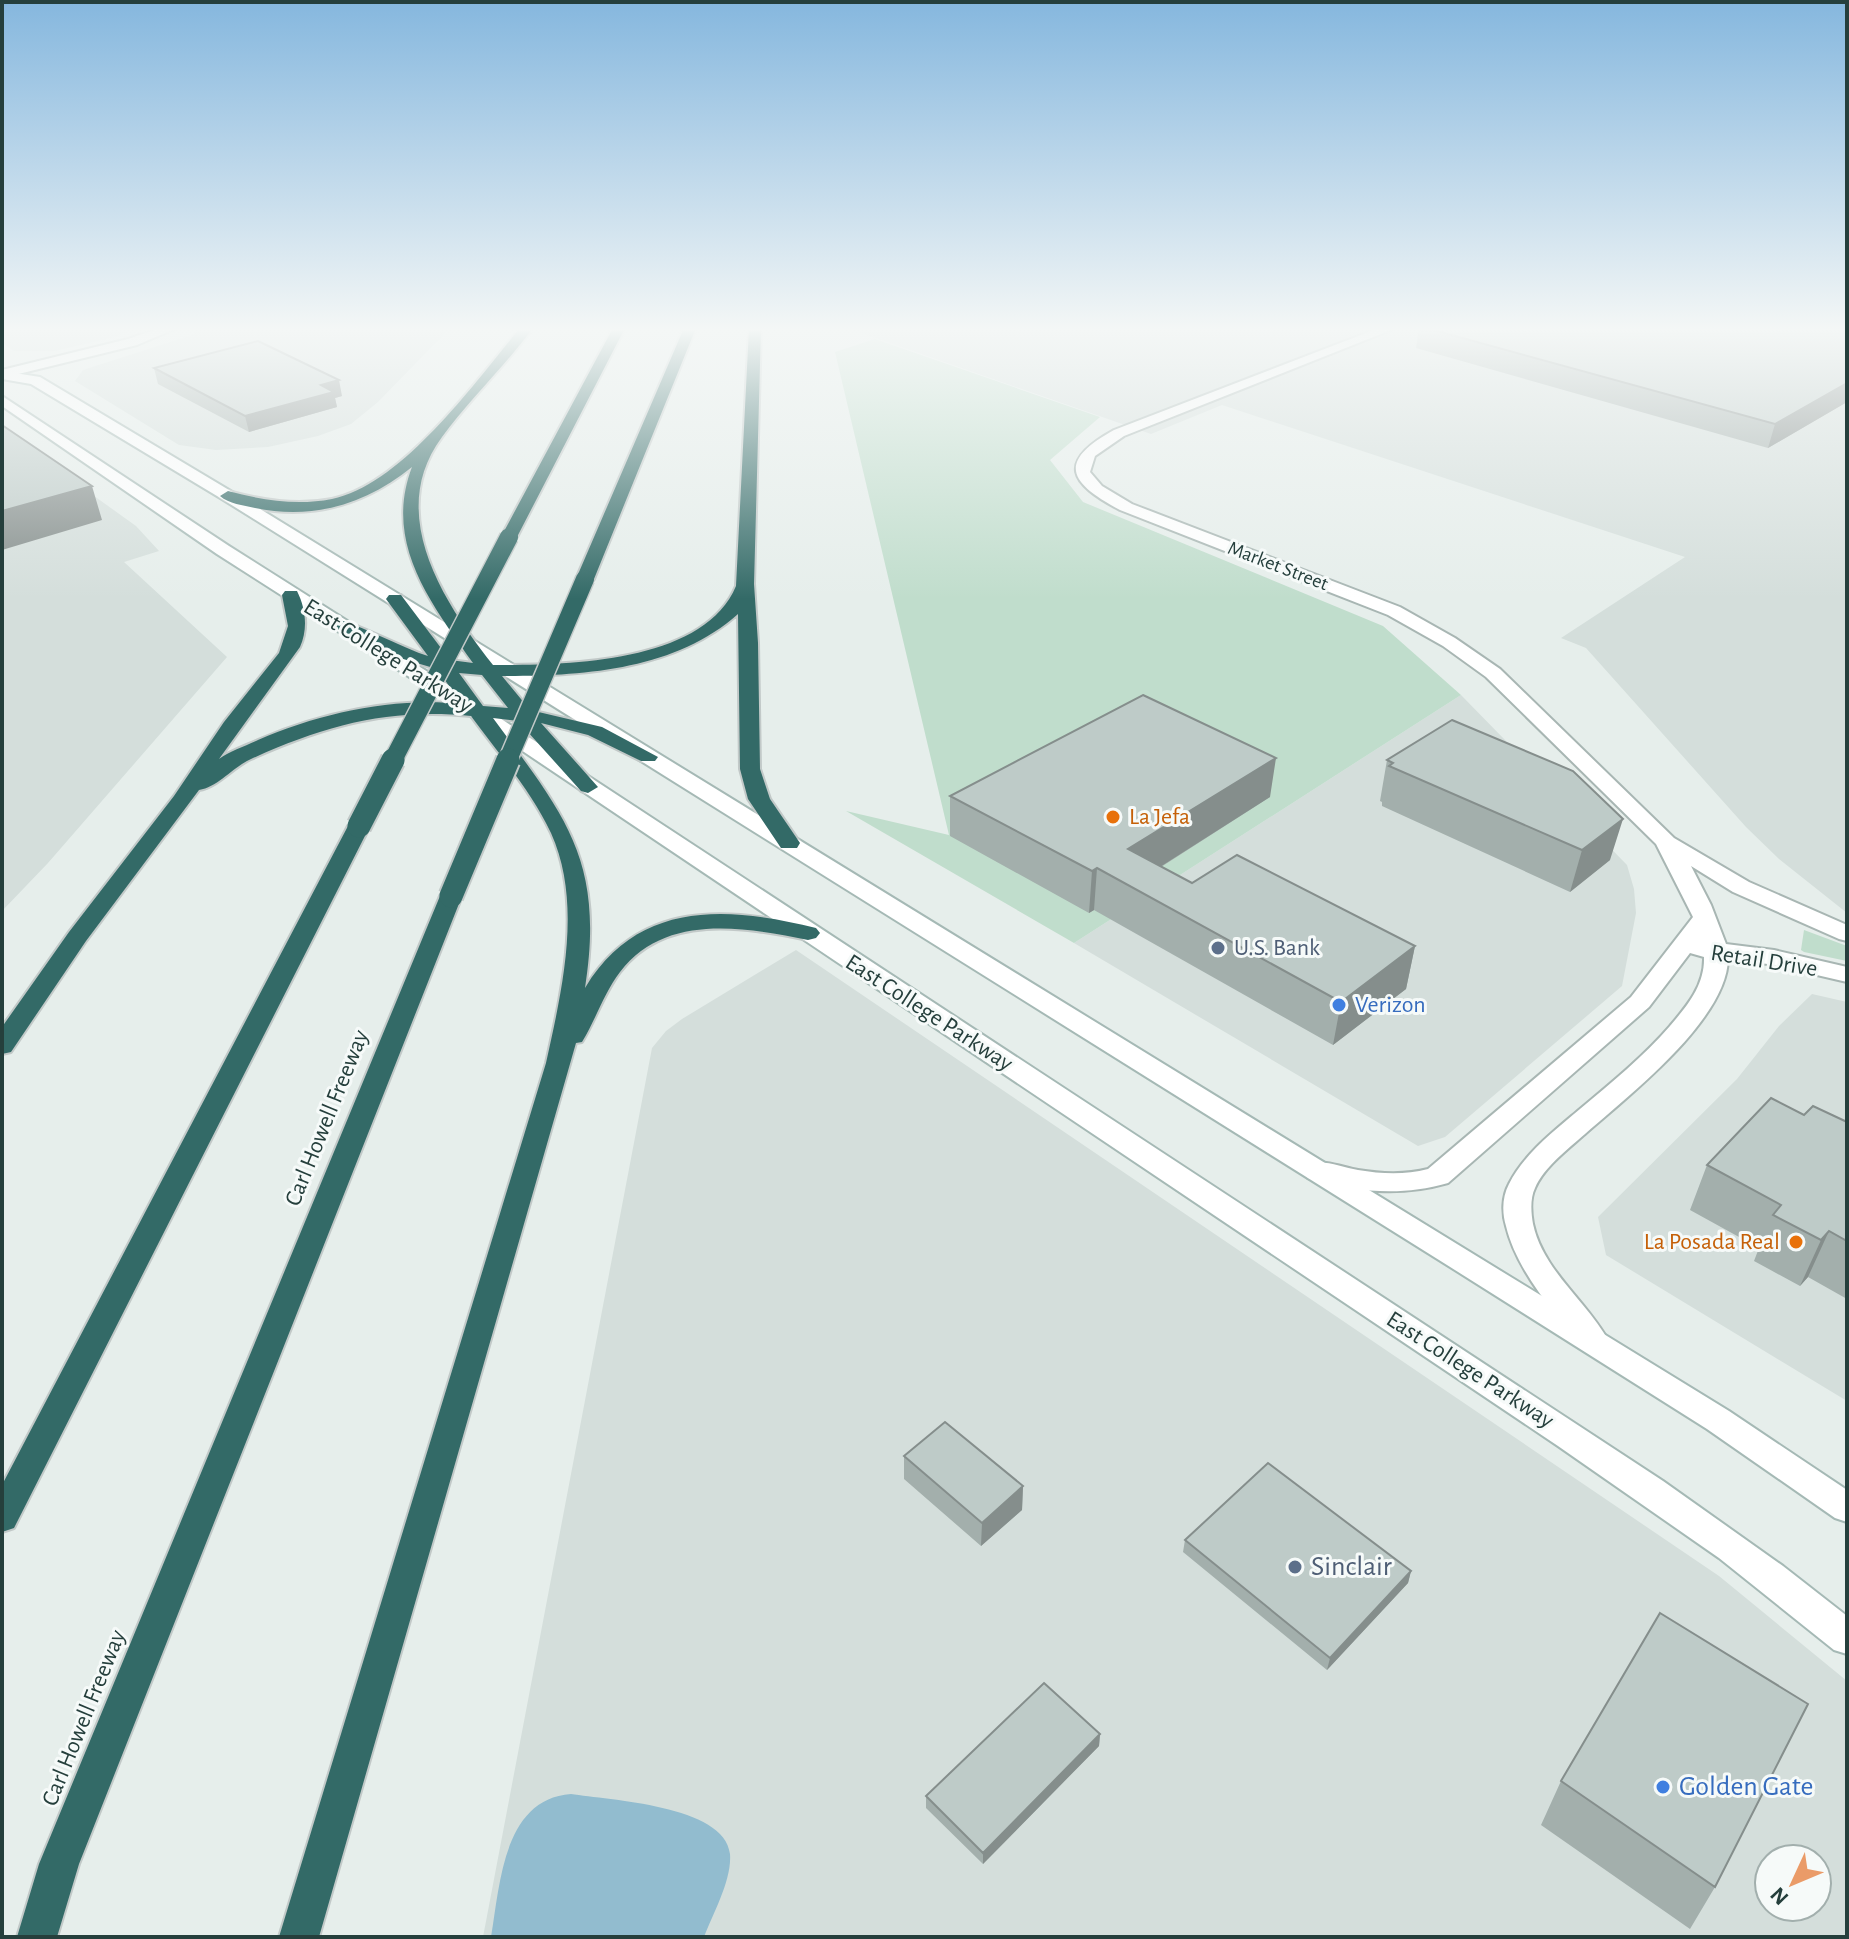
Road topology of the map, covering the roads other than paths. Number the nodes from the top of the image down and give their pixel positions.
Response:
1 (29, 418) edge
2 (99, 418) edge
3 (449, 418) edge
4 (571, 418) edge
5 (652, 418) edge
6 (751, 418) edge
7 (1156, 418) edge
8 (437, 433) junction
9 (228, 496) junction
10 (745, 584) junction
11 (291, 595) junction
12 (395, 599) junction
13 (333, 622) junction
14 (474, 650) junction
15 (445, 665) junction
16 (497, 669) junction
17 (476, 711) junction
18 (525, 715) junction
19 (648, 757) junction
20 (588, 787) junction
21 (182, 800) junction
22 (1664, 840) junction
23 (789, 843) junction
24 (1703, 920) junction
25 (808, 933) junction
26 (1847, 934) edge
27 (1717, 950) junction
28 (1681, 951) junction
29 (1847, 975) edge
30 (2, 1046) edge
31 (559, 1063) junction
32 (1318, 1171) junction
33 (1595, 1343) junction
34 (1847, 1508) edge
35 (2, 1518) edge
36 (1847, 1638) edge
37 (37, 1937) edge
38 (299, 1937) edge

1 - 11 main road, East College Parkway
2 - 9 main road
3 - 8 highway
4 - 35 highway, bridge
5 - 37 highway, Carl Howell Freeway, bridge
6 - 10 highway
7 - 22 main road, Market Street
8 - 9 highway
8 - 14 highway
9 - 12 main road
10 - 16 highway
10 - 23 highway
11 - 13 main road, East College Parkway
11 - 21 highway
12 - 14 main road
12 - 15 highway
13 - 15 highway
13 - 17 main road, East College Parkway
14 - 16 main road
15 - 16 highway
15 - 17 highway
16 - 18 highway
16 - 19 main road
17 - 18 highway
17 - 20 main road, East College Parkway
17 - 21 highway
17 - 31 highway
18 - 19 highway
18 - 20 highway
19 - 23 main road
20 - 25 main road, East College Parkway
21 - 30 highway
22 - 24 main road, Market Street
22 - 26 main road
23 - 32 main road
24 - 27 main road, Market Street
24 - 28 main road
25 - 31 highway
25 - 36 main road, East College Parkway
27 - 28 main road, Retail Drive
27 - 29 main road, Retail Drive
27 - 33 main road
28 - 32 main road
31 - 38 highway
32 - 33 main road
33 - 34 main road

